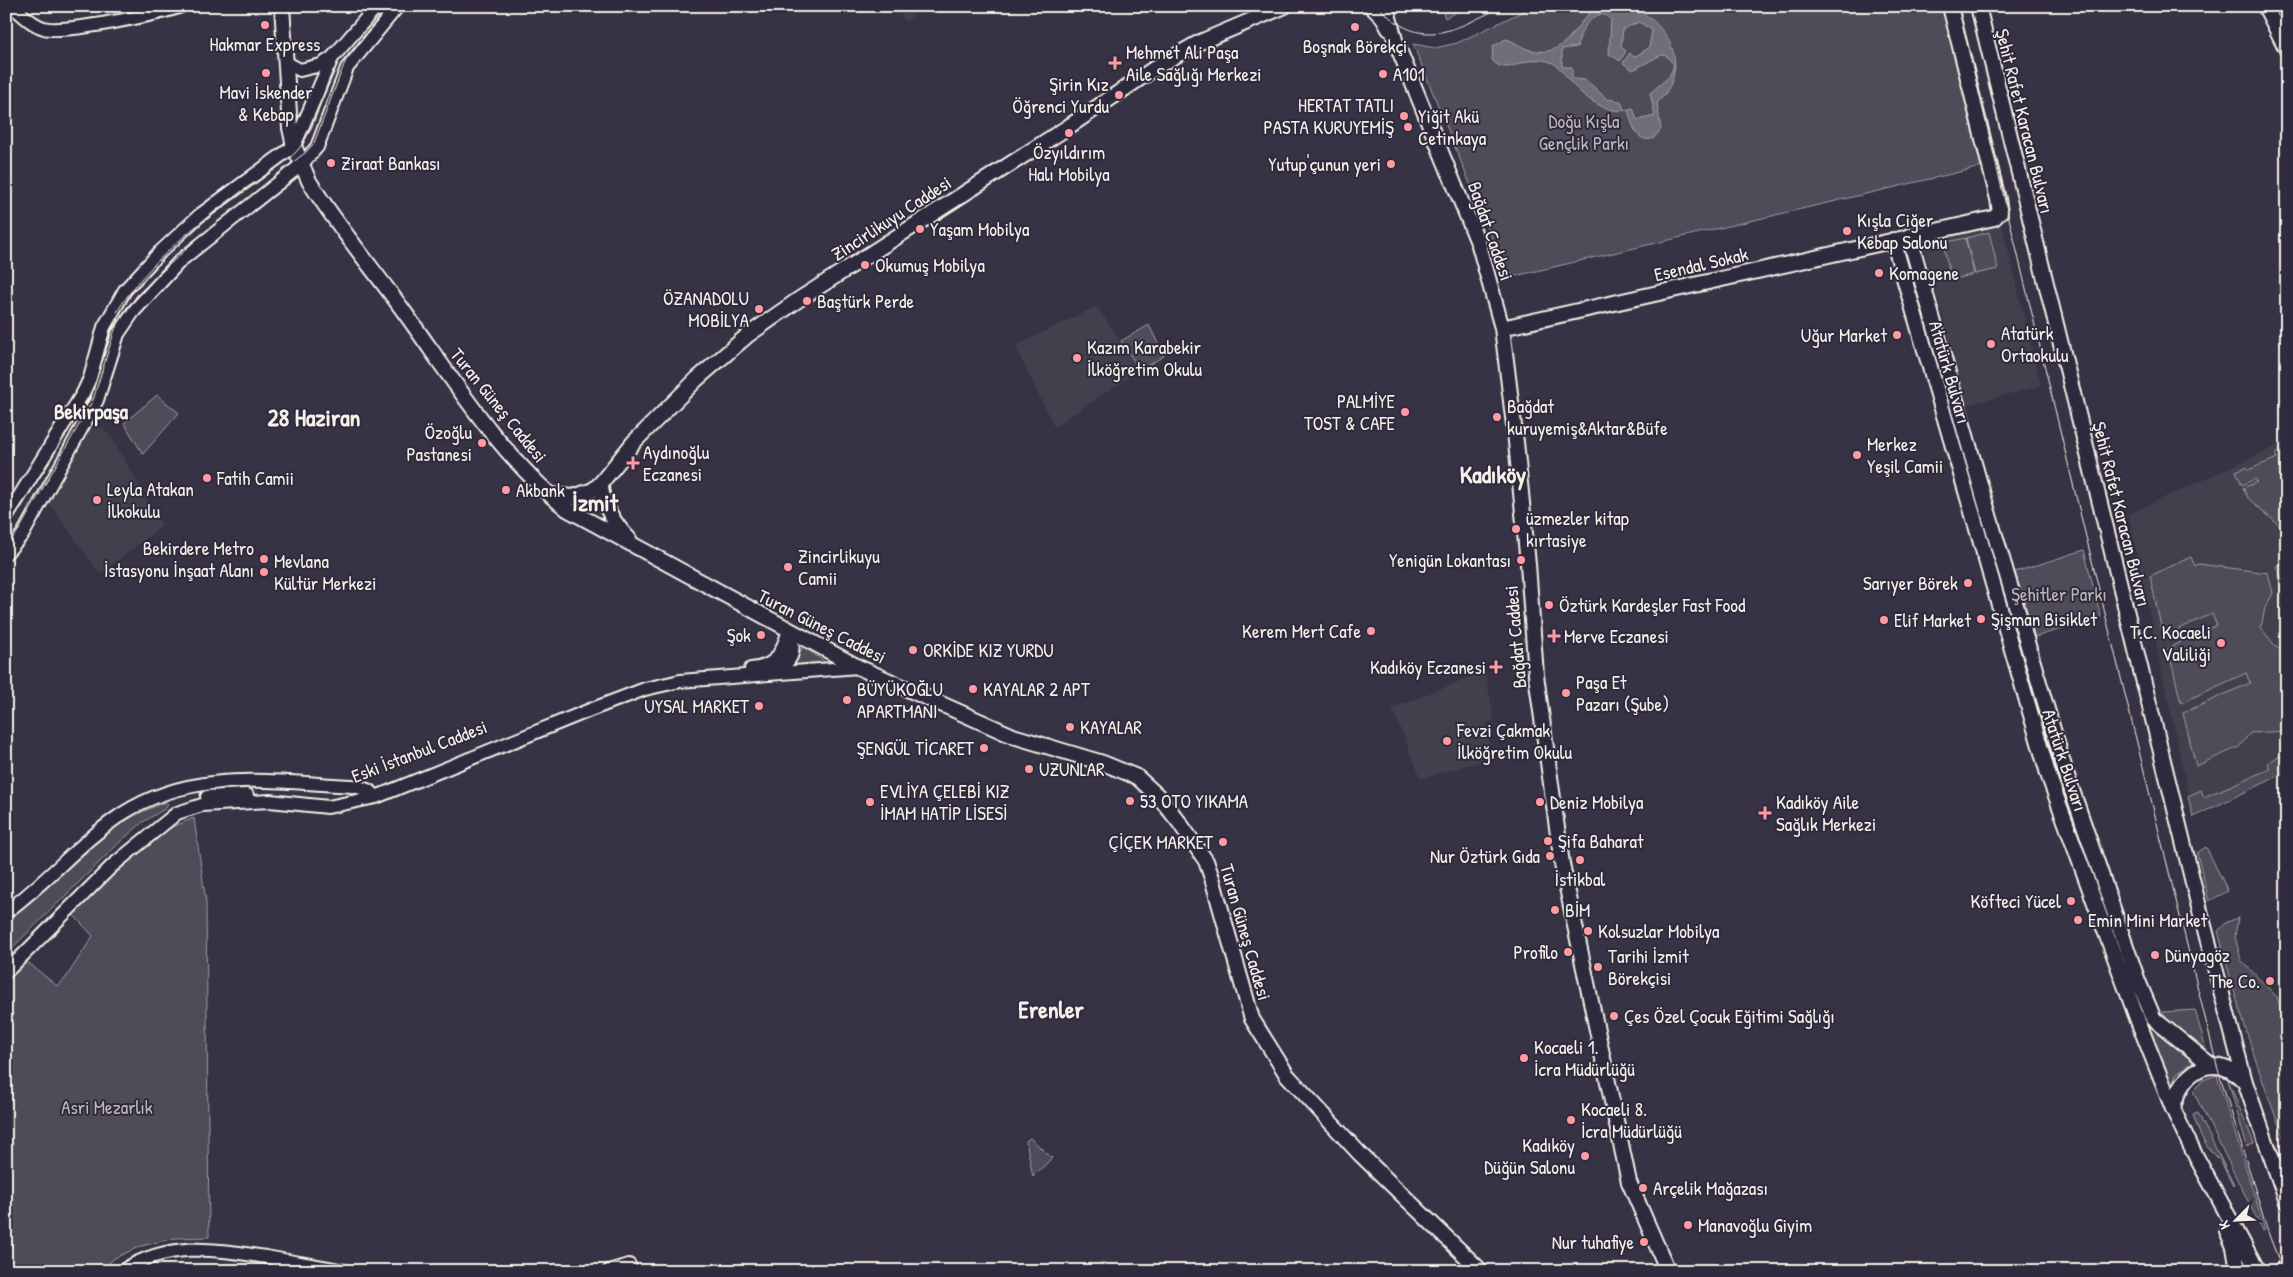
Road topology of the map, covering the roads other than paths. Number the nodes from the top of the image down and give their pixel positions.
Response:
1 (12, 6) edge
2 (181, 6) edge
3 (282, 6) edge
4 (377, 6) edge
5 (398, 6) edge
6 (1285, 6) edge
7 (1371, 6) edge
8 (1386, 6) edge
9 (1950, 6) edge
10 (1978, 6) edge
11 (2265, 6) edge
12 (1395, 40) junction
13 (2287, 50) edge
14 (332, 58) junction
15 (285, 62) junction
16 (347, 68) junction
17 (294, 146) junction
18 (301, 165) junction
19 (1909, 236) junction
20 (1893, 240) junction
21 (1502, 328) junction
22 (601, 483) junction
23 (551, 495) junction
24 (6, 518) edge
25 (632, 543) junction
26 (6, 553) edge
27 (789, 631) junction
28 (858, 667) junction
29 (768, 675) junction
30 (374, 795) junction
31 (6, 912) edge
32 (6, 965) edge
33 (6, 972) edge
34 (2212, 1066) junction
35 (2245, 1082) junction
36 (2173, 1109) junction
37 (2207, 1176) junction
38 (2286, 1198) edge
39 (2287, 1265) edge
40 (122, 1271) edge
41 (345, 1271) edge
42 (609, 1271) edge
43 (631, 1271) edge
44 (1481, 1271) edge
45 (1668, 1271) edge
46 (2238, 1271) edge
47 (2258, 1271) edge
48 (2269, 1271) edge
49 (2280, 1271) edge

1 - 2 main road
3 - 15 main road, Turan Güneş Caddesi
4 - 14 main road
5 - 16 main road
6 - 22 main road, Zincirlikuyu Caddesi
7 - 12 main road
8 - 12 main road, Bağdat Caddesi
9 - 19 main road
10 - 35 main road, Şehit Rafet Karacan Bulvarı
11 - 13 main road
12 - 21 main road, Bağdat Caddesi
14 - 15 main road
14 - 16 main road
14 - 17 main road
15 - 17 main road, Turan Güneş Caddesi
16 - 18 main road
17 - 18 main road, Turan Güneş Caddesi
17 - 24 main road
18 - 23 main road, Turan Güneş Caddesi
18 - 26 main road
19 - 20 main road, Esendal Sokak
19 - 34 main road, Atatürk Bulvarı
20 - 21 main road, Esendal Sokak
20 - 36 main road, Atatürk Bulvarı
21 - 45 main road, Bağdat Caddesi
22 - 23 main road, Zincirlikuyu Caddesi
22 - 25 main road
23 - 25 main road, Turan Güneş Caddesi
25 - 27 main road, Turan Güneş Caddesi
27 - 28 main road, Turan Güneş Caddesi
27 - 29 main road
27 - 30 main road, Eski İstanbul Caddesi
28 - 29 main road, Eski İstanbul Caddesi
28 - 44 main road, Turan Güneş Caddesi
29 - 30 main road, Eski İstanbul Caddesi
30 - 31 main road
30 - 32 main road, Eski İstanbul Caddesi
30 - 33 main road, Eski İstanbul Caddesi
34 - 35 main road
34 - 36 main road
35 - 38 main road, Şehit Rafet Karacan Bulvarı
36 - 37 main road, Atatürk Bulvarı
37 - 46 main road
37 - 47 main road, Atatürk Bulvarı
37 - 48 main road
39 - 49 main road
40 - 41 main road
42 - 43 main road

